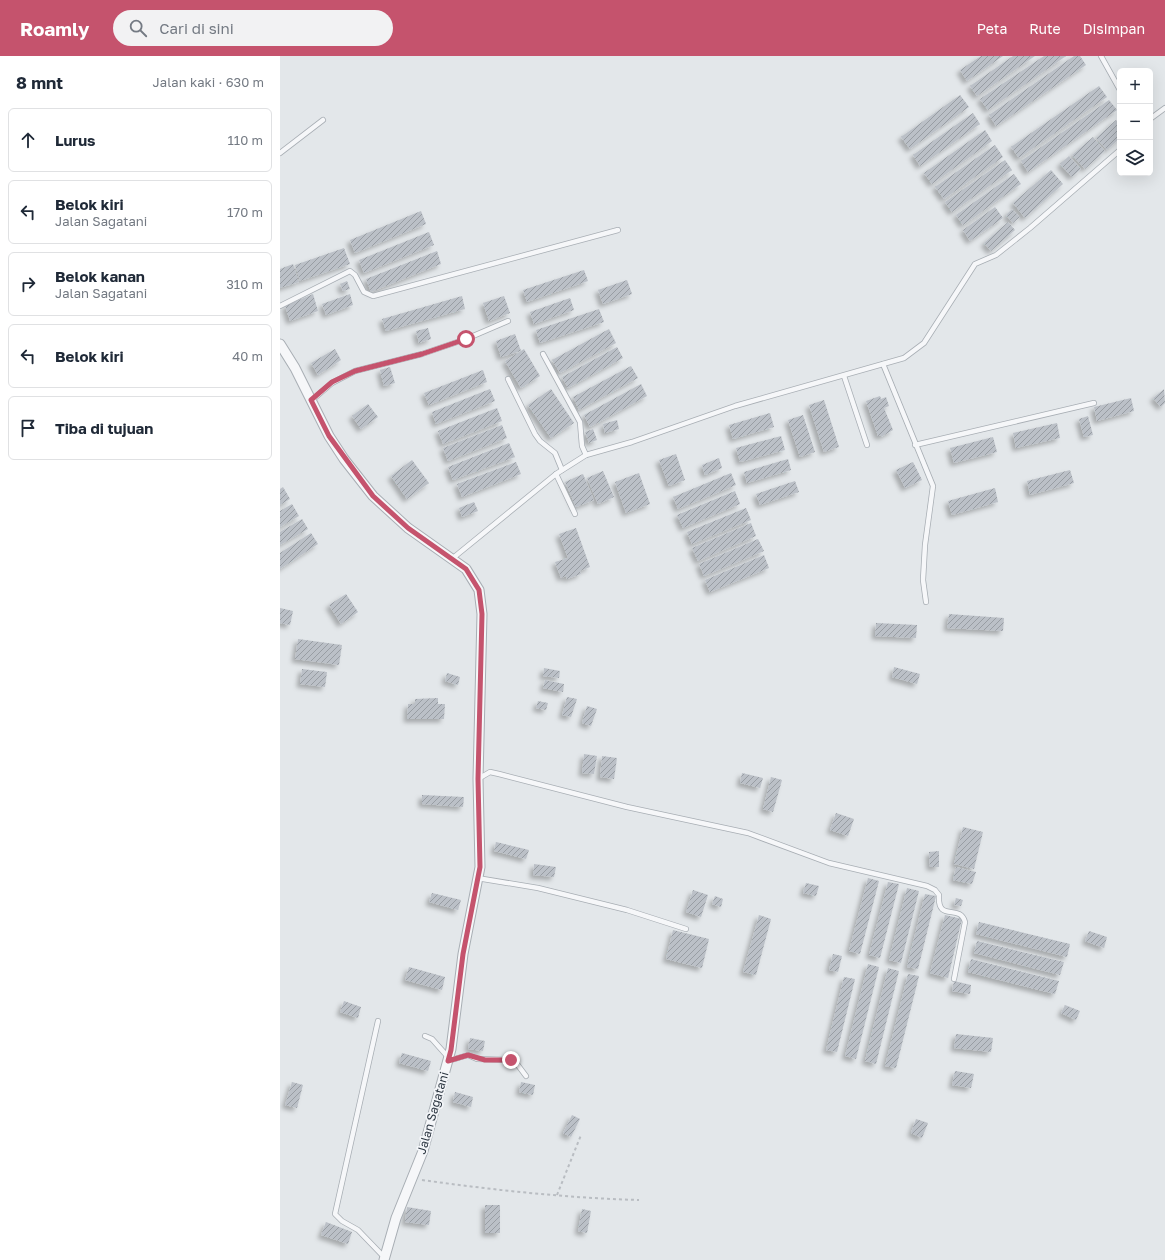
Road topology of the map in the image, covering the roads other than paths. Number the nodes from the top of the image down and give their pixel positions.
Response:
1 (1101, 56) edge
2 (1117, 85) edge
3 (1165, 108) edge
4 (1153, 117) edge
5 (323, 120) dead end
6 (280, 153) edge
7 (1117, 153) edge
8 (618, 230) dead end
9 (280, 306) edge
10 (508, 321) dead end
11 (280, 344) edge
12 (543, 354) dead end
13 (883, 364) junction
14 (844, 376) junction
15 (508, 379) dead end
16 (311, 400) junction
17 (1094, 402) dead end
18 (867, 444) dead end
19 (915, 445) junction
20 (586, 455) junction
21 (562, 470) junction
22 (556, 474) junction
23 (574, 514) dead end
24 (453, 558) junction
25 (926, 602) dead end
26 (478, 779) junction
27 (478, 878) junction
28 (686, 929) dead end
29 (954, 979) dead end
30 (378, 1021) dead end
31 (425, 1036) dead end
32 (448, 1059) junction
33 (526, 1076) dead end
34 (384, 1259) edge

1 - 2 lane
3 - 4 lane
5 - 6 lane
7 - 13 lane
8 - 9 lane
10 - 16 lane
11 - 16 street, Jalan Sagatani
12 - 20 lane
13 - 14 lane
13 - 19 lane
14 - 18 lane
14 - 20 lane
15 - 21 lane
16 - 24 street, Jalan Sagatani
17 - 19 lane
19 - 25 lane
20 - 21 lane
21 - 22 lane
22 - 23 lane
22 - 24 lane
24 - 26 street, Jalan Sagatani
26 - 27 street, Jalan Sagatani
26 - 29 lane
27 - 28 lane
27 - 32 street, Jalan Sagatani
30 - 34 lane
31 - 32 lane
32 - 33 lane
32 - 34 street, Jalan Sagatani

